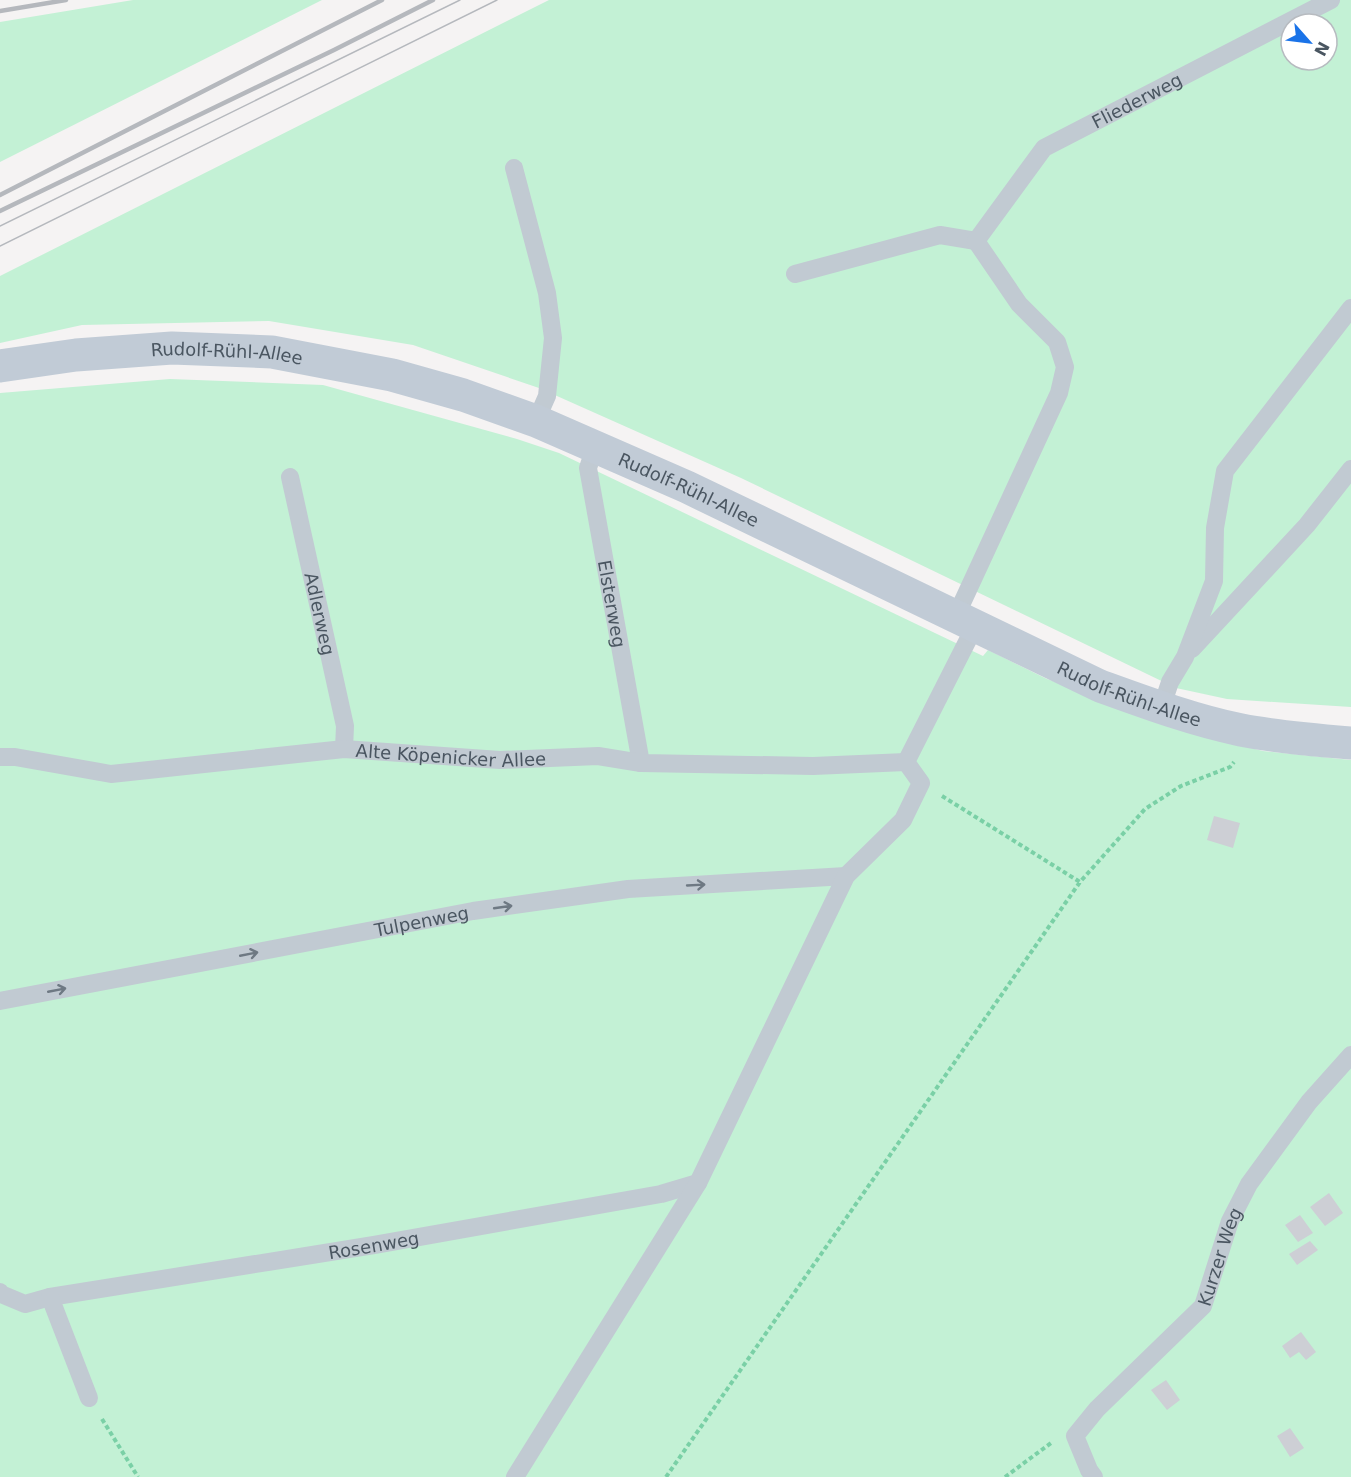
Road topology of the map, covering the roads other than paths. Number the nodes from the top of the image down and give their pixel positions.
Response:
1 (1331, 0) edge
2 (514, 168) dead end
3 (976, 241) junction
4 (795, 274) dead end
5 (1351, 308) edge
6 (0, 366) edge
7 (536, 421) junction
8 (595, 447) junction
9 (1351, 469) edge
10 (290, 477) dead end
11 (966, 621) junction
12 (1185, 657) junction
13 (1161, 709) junction
14 (1351, 743) edge
15 (344, 749) junction
16 (0, 757) edge
17 (906, 762) junction
18 (641, 763) junction
19 (846, 876) junction
20 (0, 1000) edge
21 (1351, 1055) edge
22 (698, 1183) junction
23 (0, 1292) edge
24 (50, 1297) junction
25 (89, 1398) road end
26 (515, 1477) edge
27 (1094, 1477) edge

1 - 3 lane, Fliederweg
2 - 7 lane
3 - 4 lane
3 - 11 lane
5 - 12 lane
6 - 7 street, Rudolf-Rühl-Allee
7 - 8 street, Rudolf-Rühl-Allee
8 - 11 street, Rudolf-Rühl-Allee
8 - 18 lane, Elsterweg
9 - 12 lane
10 - 15 lane, Adlerweg
11 - 13 street, Rudolf-Rühl-Allee
11 - 17 lane
12 - 13 lane
13 - 14 street, Rudolf-Rühl-Allee
15 - 16 lane, Alte Köpenicker Allee
15 - 18 lane, Alte Köpenicker Allee
17 - 18 lane, Alte Köpenicker Allee
17 - 19 lane
20 -> 19 lane, Tulpenweg
19 - 22 lane
21 - 27 lane, Kurzer Weg
22 - 24 lane, Rosenweg
22 - 26 lane
23 - 24 lane, Rosenweg
24 - 25 lane

